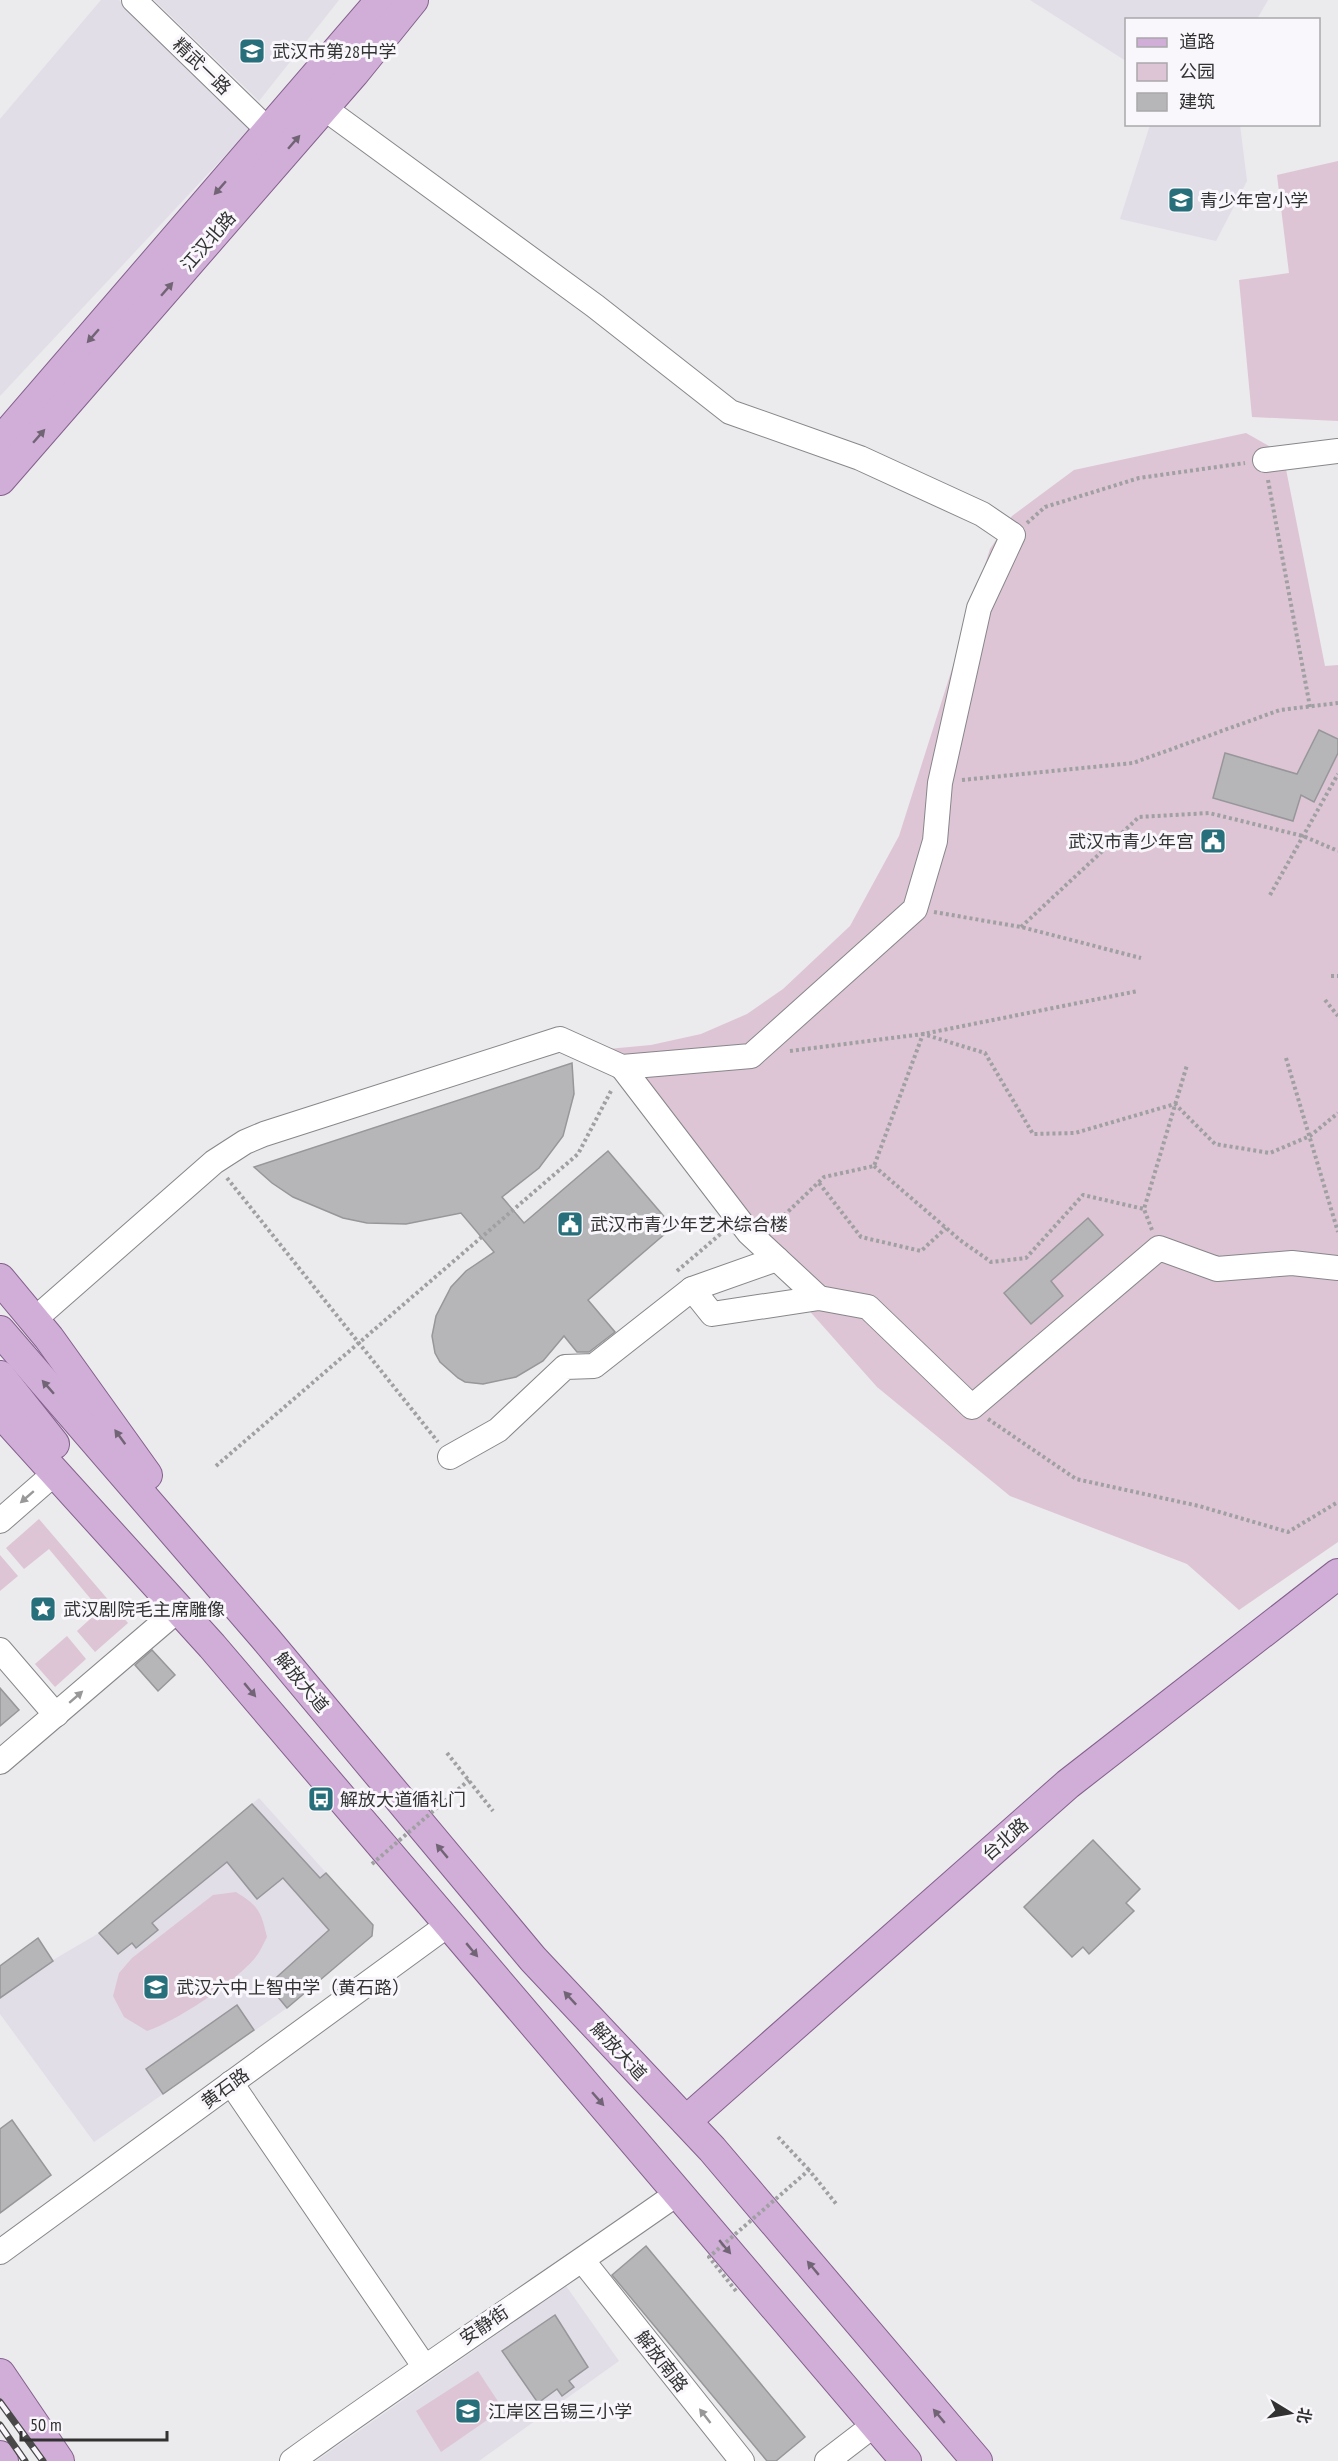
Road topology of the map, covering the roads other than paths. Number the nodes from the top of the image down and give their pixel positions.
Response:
1 (134, 0) edge
2 (381, 0) edge
3 (413, 0) edge
4 (315, 98) junction
5 (269, 131) junction
6 (0, 442) edge
7 (1338, 452) edge
8 (1265, 460) road end
9 (0, 480) edge
10 (622, 1068) junction
11 (777, 1259) junction
12 (1338, 1268) edge
13 (0, 1279) edge
14 (692, 1289) junction
15 (819, 1298) junction
16 (35, 1319) junction
17 (0, 1331) edge
18 (0, 1376) edge
19 (0, 1412) edge
20 (450, 1457) road end
21 (55, 1473) junction
22 (0, 1521) edge
23 (1338, 1574) edge
24 (179, 1609) junction
25 (265, 1638) junction
26 (212, 1646) junction
27 (0, 1650) edge
28 (56, 1715) junction
29 (0, 1762) edge
30 (449, 1924) junction
31 (231, 2084) junction
32 (686, 2121) junction
33 (678, 2193) junction
34 (0, 2252) edge
35 (583, 2261) junction
36 (424, 2366) junction
37 (0, 2374) edge
38 (874, 2425) junction
39 (0, 2456) edge
40 (3, 2461) edge
41 (59, 2461) edge
42 (292, 2461) edge
43 (742, 2461) edge
44 (827, 2461) edge
45 (906, 2461) edge
46 (977, 2461) edge

1 - 5 street, 精武一路
2 - 4 main road, 江汉北路
3 - 4 main road, 江汉北路
4 - 5 main road, 江汉北路
9 -> 4 main road, 江汉北路
4 - 10 street
5 -> 6 main road, 江汉北路
7 - 8 street
10 - 11 street
10 - 16 street
11 - 14 street
11 - 15 street
12 - 15 street
13 - 16 main road, 解放大道
14 - 15 street
14 - 20 street
25 -> 16 main road, 解放大道
25 -> 17 main road, 解放大道
18 - 26 main road
19 - 21 main road
21 -> 22 street
21 - 24 main road
23 - 32 main road, 台北路
24 - 26 main road
28 -> 24 street
32 -> 25 main road, 解放大道
26 -> 30 main road
27 - 28 street
28 - 29 street
30 - 31 street, 黄石路
30 -> 33 main road
31 - 34 street, 黄石路
31 - 36 street
46 -> 32 main road, 解放大道
33 - 35 street, 安静街
33 -> 38 main road
35 - 36 street, 安静街
43 -> 35 street, 解放南路
36 - 42 street, 安静街
37 - 41 main road
38 - 44 street
38 - 45 main road
39 - 40 main road

